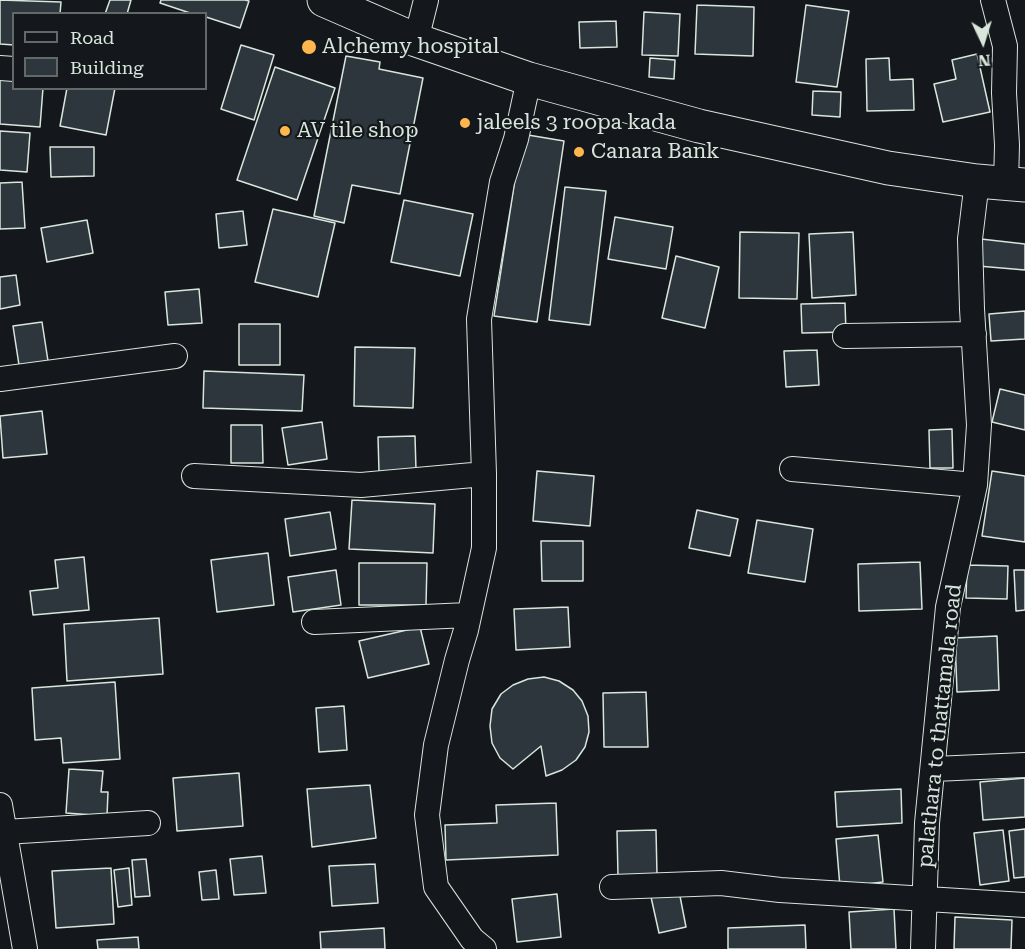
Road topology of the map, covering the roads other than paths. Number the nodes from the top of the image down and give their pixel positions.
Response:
1 (324, 0) edge
2 (426, 0) edge
3 (993, 0) edge
4 (416, 40) junction
5 (529, 79) junction
6 (1003, 183) edge
7 (974, 334) junction
8 (844, 336) dead end
9 (175, 356) dead end
10 (0, 379) edge
11 (792, 469) dead end
12 (484, 474) junction
13 (194, 476) dead end
14 (975, 485) junction
15 (468, 615) junction
16 (314, 622) dead end
17 (1025, 765) edge
18 (934, 769) junction
19 (0, 806) edge
20 (148, 823) dead end
21 (5, 832) junction
22 (612, 887) dead end
23 (924, 900) junction
24 (1025, 905) edge
25 (25, 949) edge
26 (484, 949) edge
27 (923, 949) edge

1 - 4 main road
2 - 4 street
3 - 6 street, palathara to thattamala road
4 - 5 main road
5 - 6 main road
5 - 12 street
6 - 7 street, palathara to thattamala road
7 - 8 street
7 - 14 street, palathara to thattamala road
9 - 10 street
11 - 14 street
12 - 13 street
12 - 15 street
14 - 18 street, palathara to thattamala road
15 - 16 street
15 - 26 street
17 - 18 street
18 - 23 street, palathara to thattamala road
19 - 21 street
20 - 21 street
21 - 25 street
22 - 23 street
23 - 24 street
23 - 27 street, palathara to thattamala road

